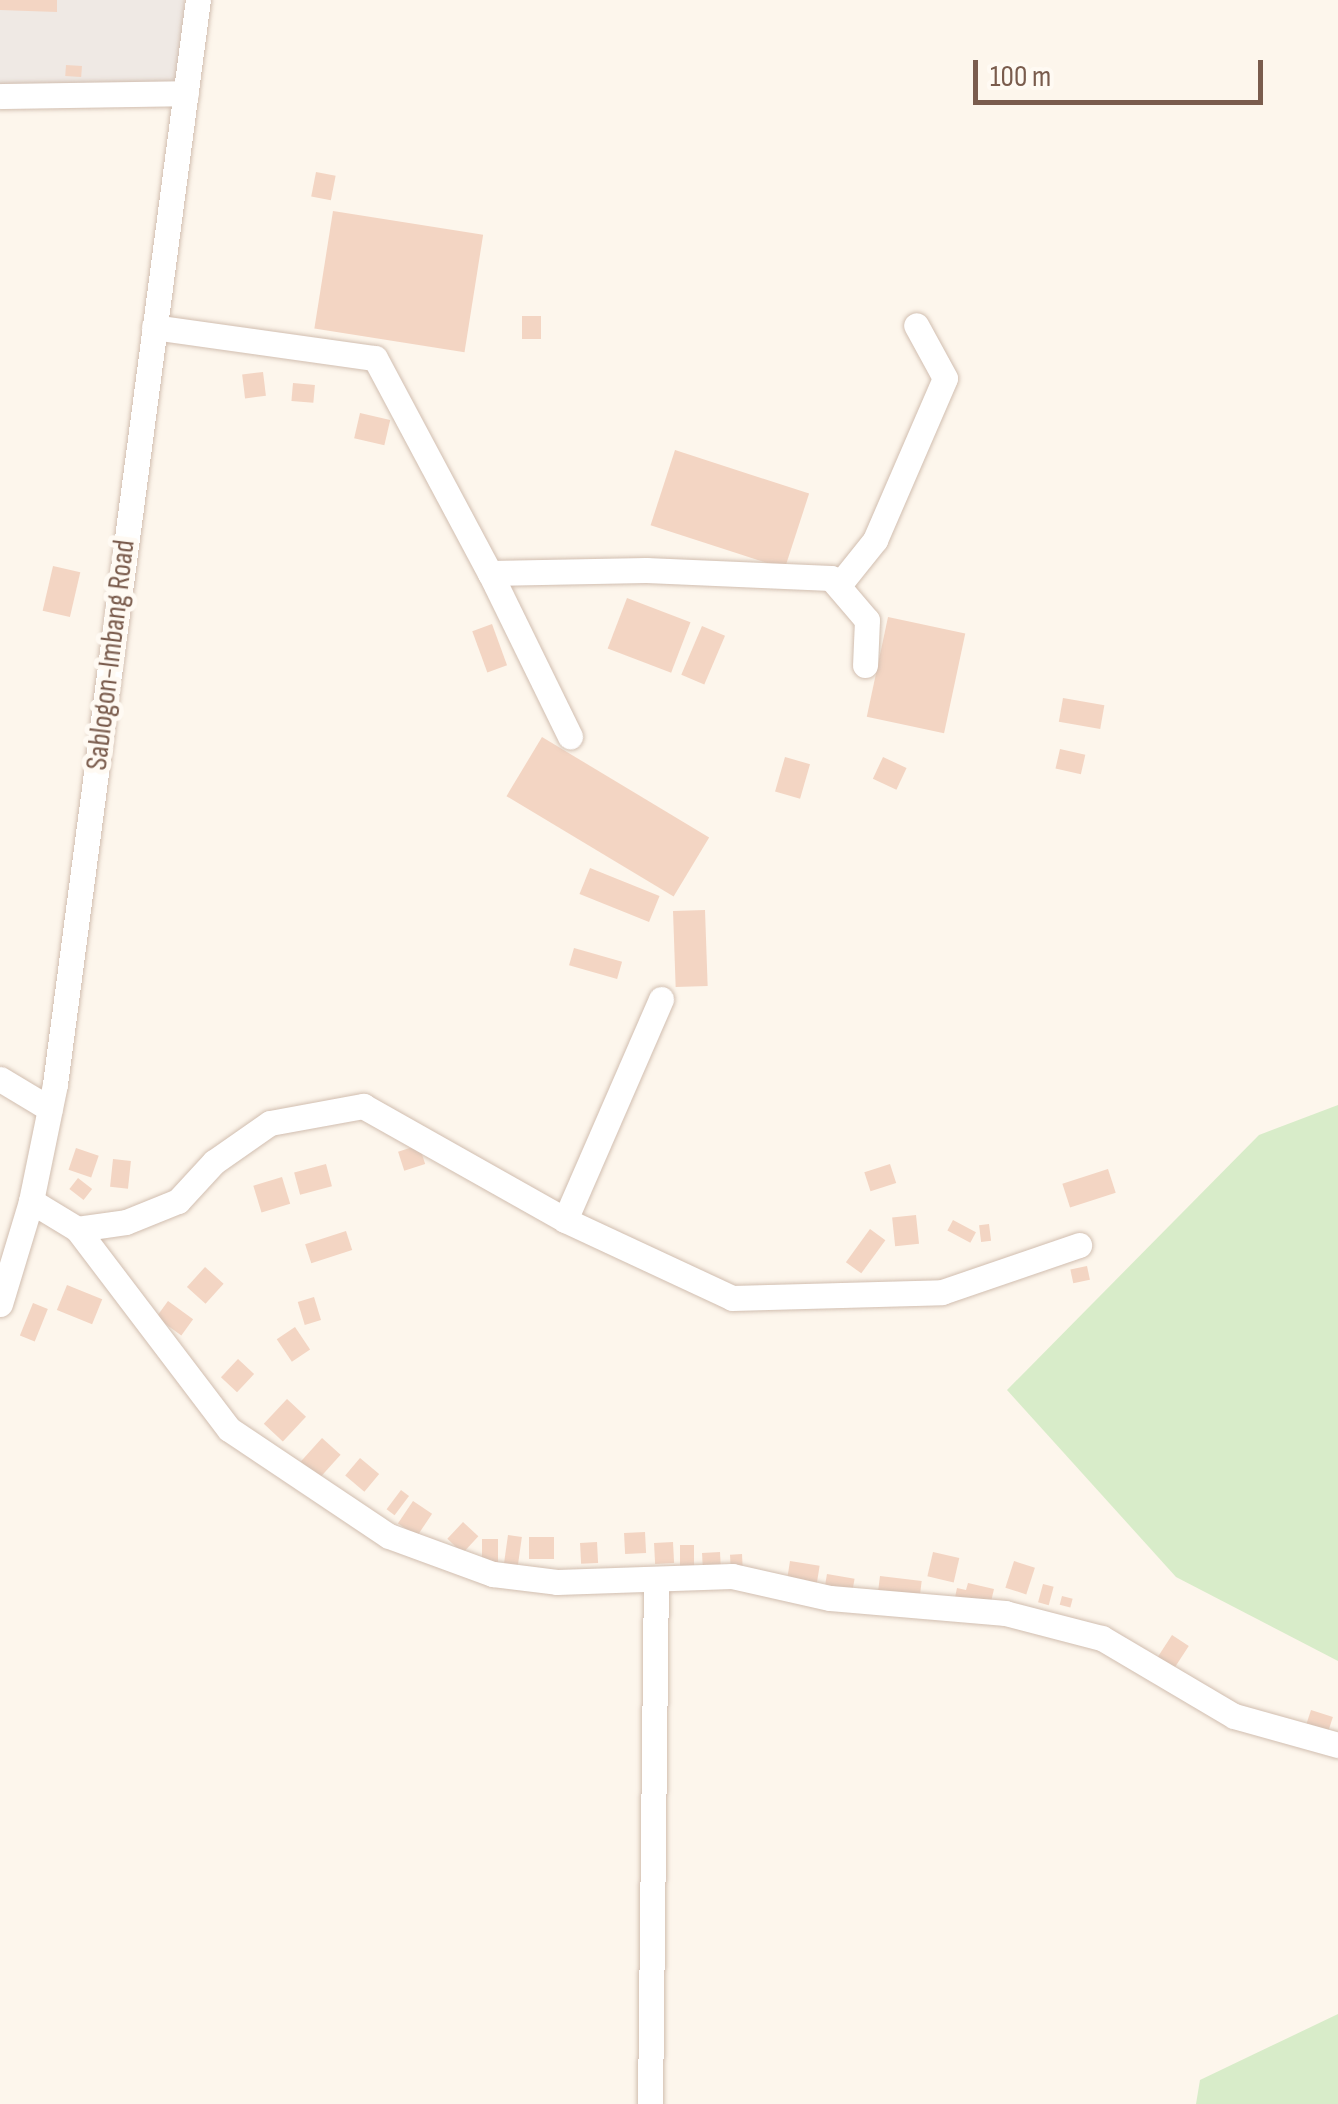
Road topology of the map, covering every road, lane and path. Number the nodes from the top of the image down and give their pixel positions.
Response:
1 (198, 0) edge
2 (186, 93) junction
3 (0, 96) edge
4 (916, 326) dead end
5 (154, 327) junction
6 (490, 573) junction
7 (838, 585) junction
8 (865, 665) dead end
9 (570, 736) dead end
10 (661, 1000) dead end
11 (0, 1079) edge
12 (50, 1109) junction
13 (32, 1201) junction
14 (565, 1220) junction
15 (76, 1229) junction
16 (1079, 1245) dead end
17 (5, 1259) edge
18 (0, 1304) edge
19 (656, 1579) junction
20 (1338, 1745) edge
21 (650, 2104) edge

1 - 2 street, Sablogon-Imbang Road
2 - 3 street
2 - 5 street, Sablogon-Imbang Road
4 - 7 street
5 - 6 street
5 - 12 street, Sablogon-Imbang Road
6 - 7 street
6 - 9 street
7 - 8 street
10 - 14 street
11 - 12 street
12 - 13 street, Sablogon-Imbang Road
13 - 15 street
13 - 17 street, Sablogon-Imbang Road
14 - 15 street
14 - 16 street
15 - 19 street
17 - 18 street, Sablogon-Imbang Road
19 - 20 street
19 - 21 street

